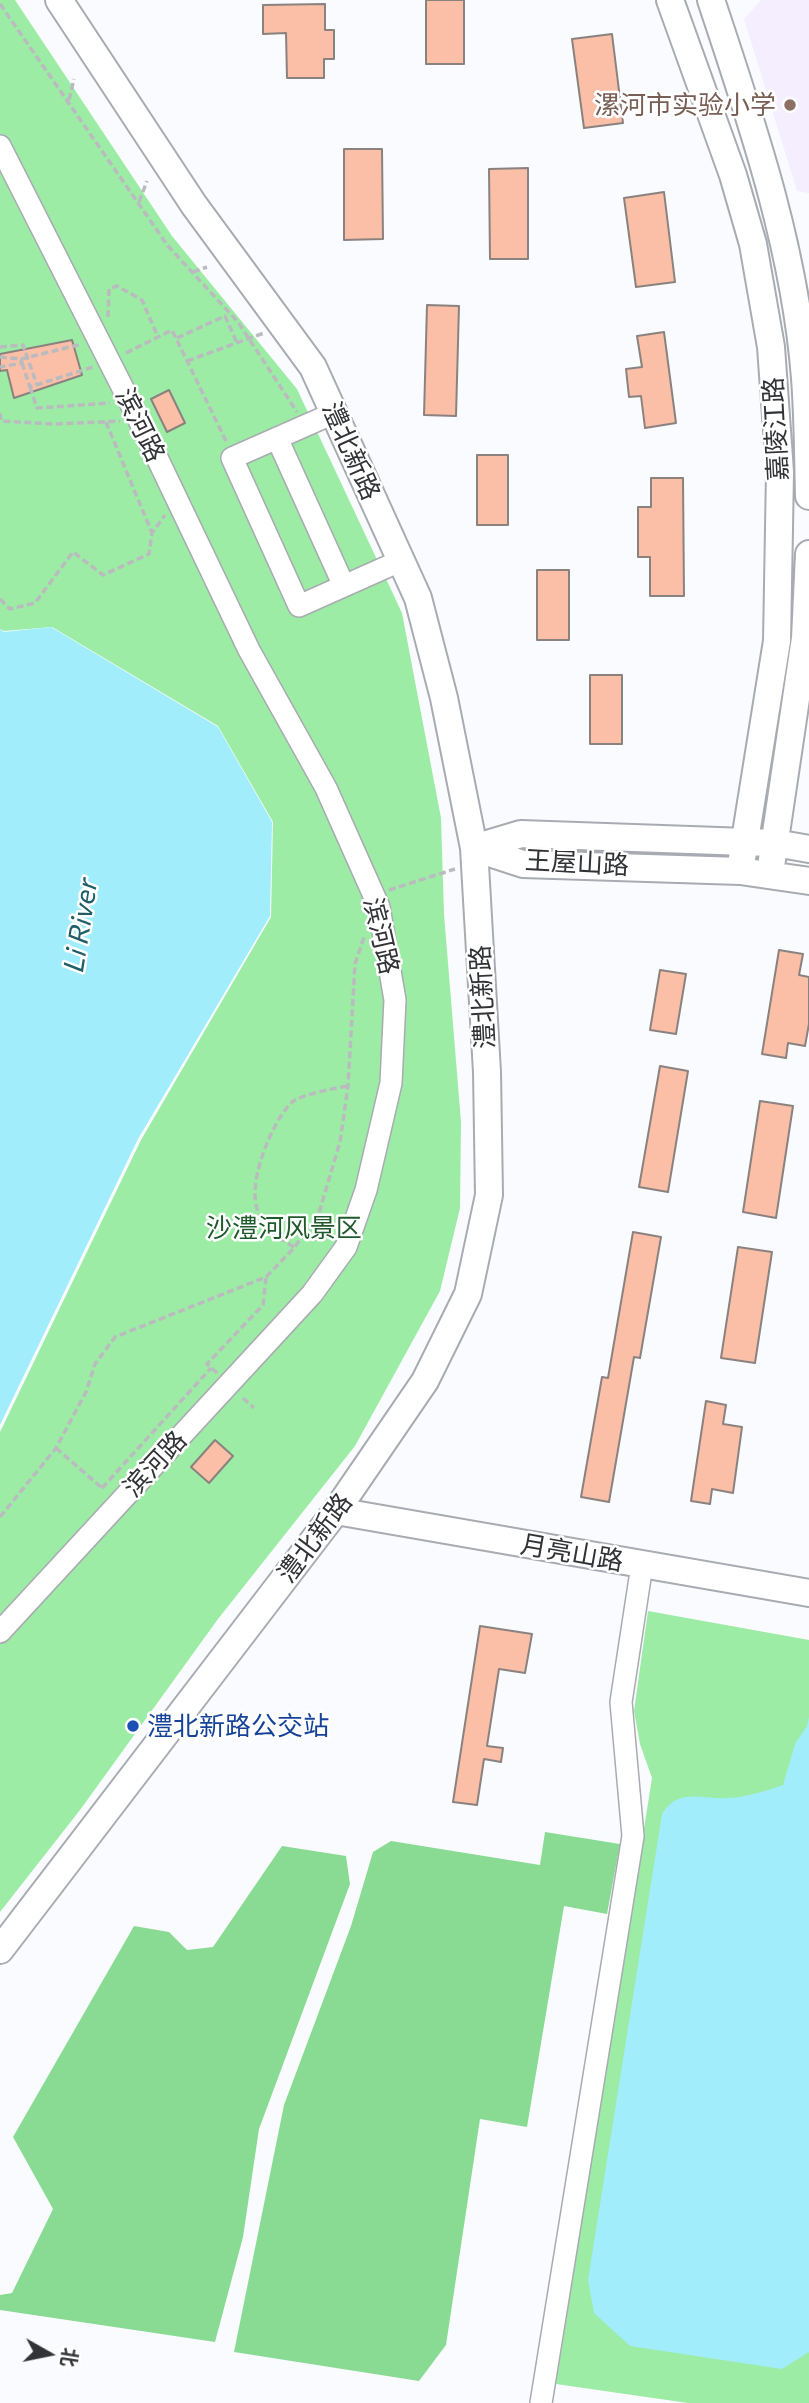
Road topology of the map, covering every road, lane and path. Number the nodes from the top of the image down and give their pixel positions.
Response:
1 (58, 0) edge
2 (670, 0) edge
3 (711, 0) edge
4 (0, 4) edge
5 (3, 12) edge
6 (74, 79) dead end
7 (68, 100) junction
8 (0, 146) edge
9 (147, 181) dead end
10 (139, 202) junction
11 (744, 212) junction
12 (776, 216) junction
13 (207, 267) dead end
14 (193, 272) junction
15 (108, 324) dead end
16 (283, 326) junction
17 (158, 337) junction
18 (176, 338) junction
19 (250, 338) junction
20 (237, 343) junction
21 (82, 344) dead end
22 (0, 348) edge
23 (0, 357) edge
24 (119, 357) dead end
25 (22, 361) junction
26 (187, 361) junction
27 (0, 367) edge
28 (78, 372) dead end
29 (37, 385) junction
30 (30, 387) junction
31 (87, 407) dead end
32 (0, 413) edge
33 (334, 413) junction
34 (139, 420) junction
35 (0, 421) edge
36 (106, 422) junction
37 (304, 426) junction
38 (277, 438) junction
39 (226, 442) dead end
40 (809, 496) edge
41 (809, 554) edge
42 (400, 561) junction
43 (344, 586) junction
44 (0, 599) edge
45 (744, 842) junction
46 (775, 844) junction
47 (809, 849) edge
48 (474, 856) junction
49 (740, 871) junction
50 (769, 875) junction
51 (809, 881) edge
52 (377, 901) junction
53 (348, 1086) junction
54 (294, 1248) junction
55 (211, 1367) dead end
56 (56, 1448) junction
57 (102, 1489) junction
58 (119, 1503) junction
59 (336, 1511) junction
60 (0, 1517) edge
61 (642, 1565) junction
62 (809, 1592) edge
63 (0, 1632) edge
64 (0, 1950) edge
65 (541, 2403) edge

1 - 16 street, 澧北新路
2 - 11 street, 嘉陵江路
3 - 12 street, 嘉陵江路
4 - 5 path
5 - 7 path
6 - 7 path
7 - 10 path
8 - 34 street, 滨河路
9 - 10 path
10 - 14 path
11 - 12 street
11 - 45 street, 嘉陵江路
12 - 40 street, 嘉陵江路
13 - 14 path
14 - 19 path
15 - 17 path
16 - 19 path
16 - 33 street, 澧北新路
17 - 18 path
17 - 24 path
18 - 20 path
18 - 26 path
19 - 20 path
19 - 37 path
20 - 26 path
21 - 25 path, bridge
22 - 29 path
23 - 25 path
25 - 27 path
25 - 30 path
26 - 39 path
28 - 29 path
29 - 30 path
30 - 31 path
32 - 35 path
33 - 37 street
33 - 42 street, 澧北新路
34 - 36 path
34 - 52 street, 滨河路
35 - 36 path
36 - 44 path
37 - 38 street
38 - 43 street
38 - 43 street
41 - 46 street
42 - 43 street
42 - 48 street, 澧北新路
45 - 46 street, 王屋山路
45 - 48 street, 王屋山路
45 - 49 street, 嘉陵江路
46 - 47 street, 王屋山路
46 - 50 street
48 - 49 street, 王屋山路
48 - 52 path
48 - 59 street, 澧北新路
49 - 50 street, 王屋山路
50 - 51 street, 王屋山路
52 - 53 path
52 - 58 street, 滨河路
53 - 54 path
53 - 54 path
54 - 56 path
55 - 57 path
56 - 57 path
56 - 60 path
57 - 58 path
58 - 63 street, 滨河路
59 - 61 street, 月亮山路
59 - 64 street, 澧北新路
61 - 62 street, 月亮山路
61 - 65 street

